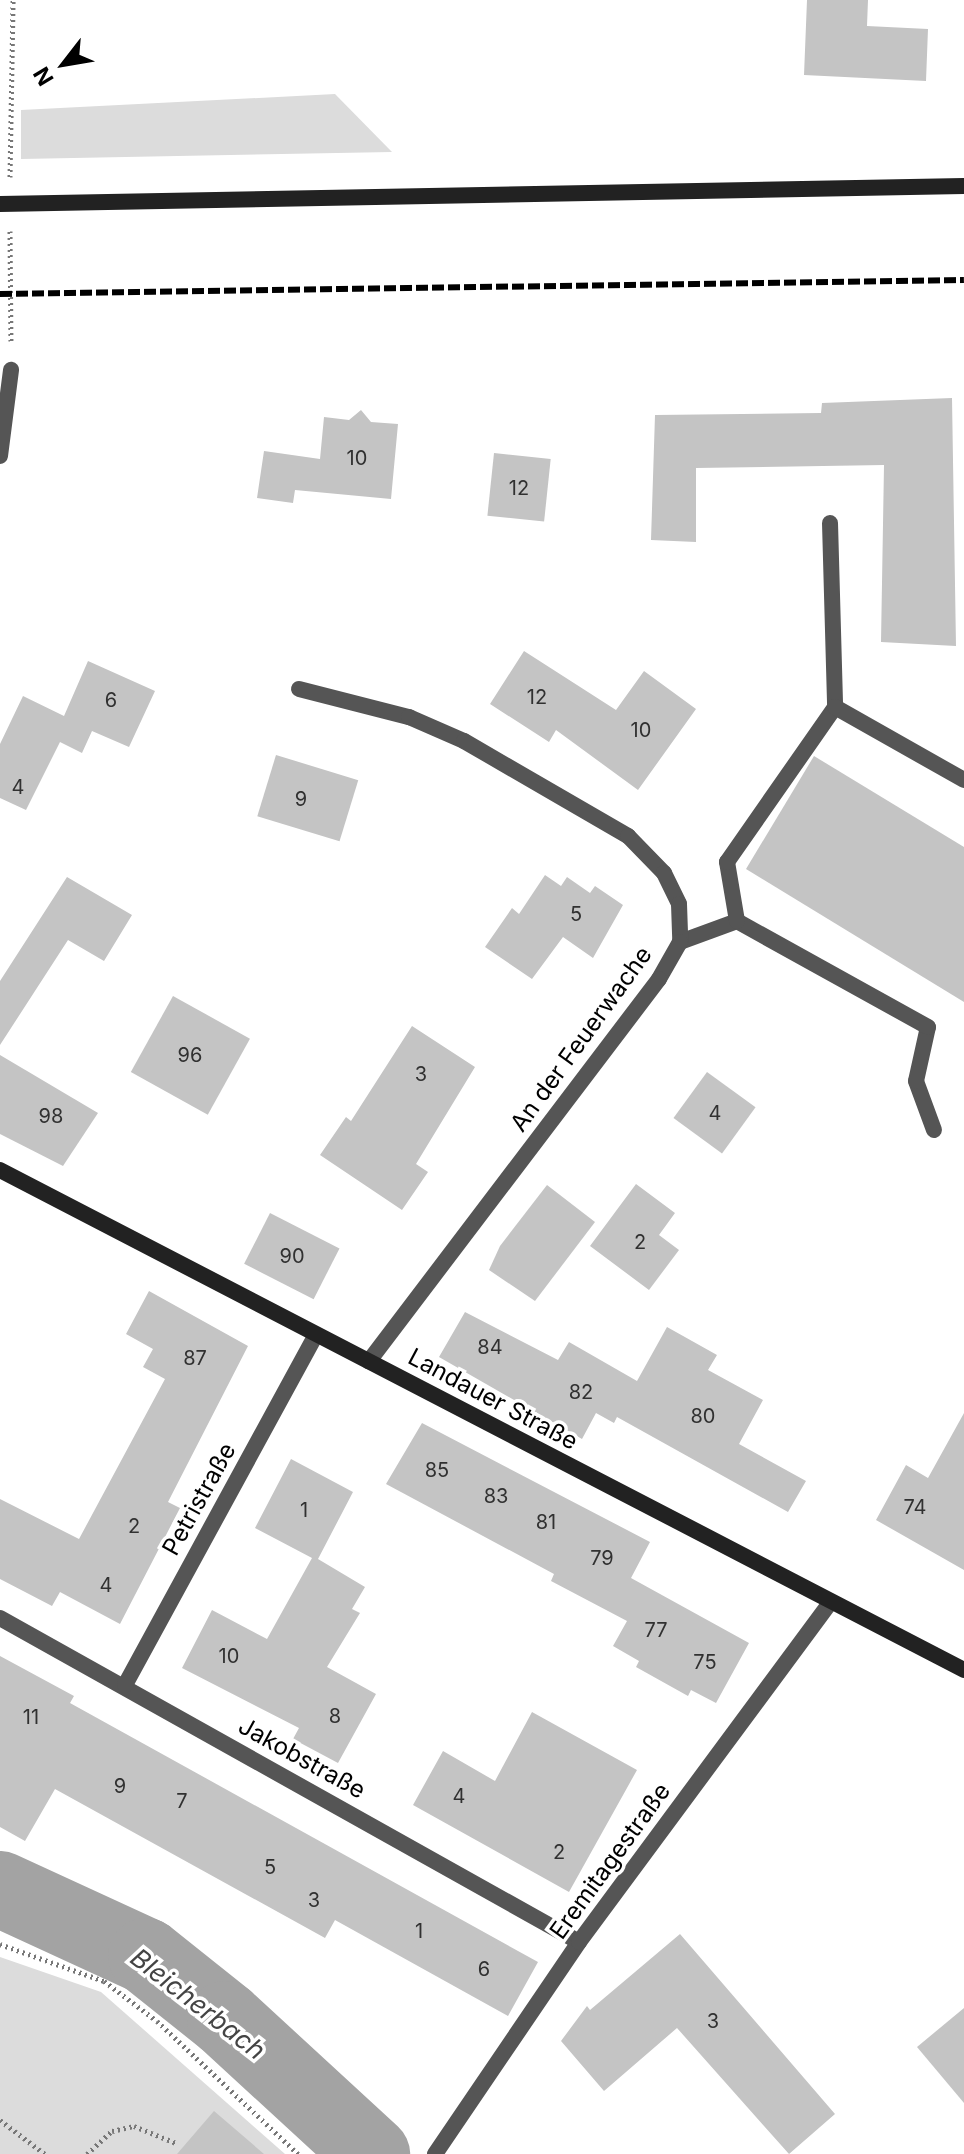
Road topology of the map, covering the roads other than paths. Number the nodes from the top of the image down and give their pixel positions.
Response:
1 (964, 186) edge
2 (5, 211) edge
3 (11, 370) road end
4 (0, 456) edge
5 (830, 523) dead end
6 (299, 689) dead end
7 (835, 707) junction
8 (964, 780) edge
9 (737, 921) junction
10 (680, 942) junction
11 (934, 1130) dead end
12 (0, 1170) edge
13 (316, 1335) junction
14 (369, 1361) junction
15 (831, 1602) junction
16 (0, 1618) edge
17 (964, 1670) edge
18 (125, 1685) junction
19 (579, 1942) junction
20 (435, 2154) edge

1 - 2 main road
3 - 4 street
5 - 7 street
6 - 10 street, An der Feuerwache
7 - 8 street
7 - 9 street
9 - 10 street
9 - 11 street
10 - 14 street, An der Feuerwache
12 - 13 main road, Landauer Straße
13 - 14 main road, Landauer Straße
13 - 18 street, Petristraße
14 - 15 main road, Landauer Straße
15 - 17 main road, Landauer Straße
15 - 19 street, Eremitagestraße
16 - 18 street, Jakobstraße
18 - 19 street, Jakobstraße
19 - 20 street, Eremitagestraße

